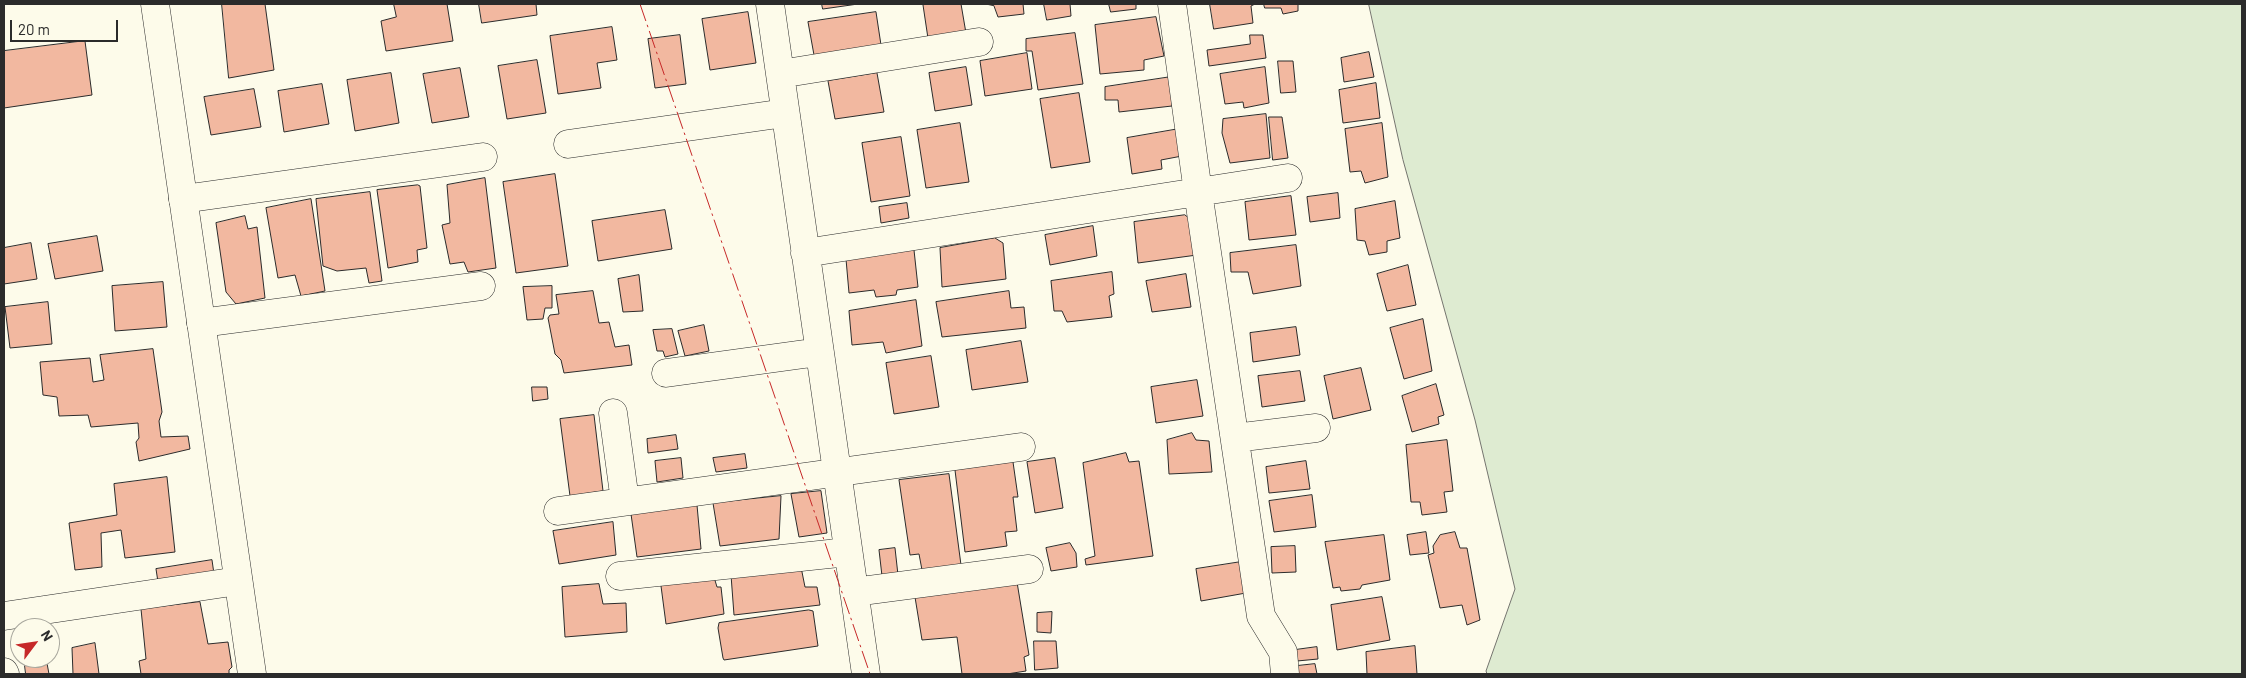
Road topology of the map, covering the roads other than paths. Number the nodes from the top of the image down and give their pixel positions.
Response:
1 (155, 4) edge
2 (770, 4) edge
3 (1172, 4) edge
4 (979, 42) dead end
5 (780, 74) junction
6 (785, 113) junction
7 (568, 144) dead end
8 (483, 157) dead end
9 (1288, 178) dead end
10 (1198, 192) junction
11 (183, 198) junction
12 (805, 253) junction
13 (481, 286) dead end
14 (201, 322) junction
15 (819, 352) junction
16 (666, 373) dead end
17 (613, 413) dead end
18 (1316, 428) dead end
19 (1234, 438) junction
20 (1021, 447) dead end
21 (837, 473) junction
22 (625, 502) junction
23 (558, 511) dead end
24 (848, 552) junction
25 (1029, 569) dead end
26 (620, 576) dead end
27 (238, 581) junction
28 (854, 592) junction
29 (4, 616) edge
30 (252, 674) edge
31 (866, 674) edge
32 (1285, 674) edge

1 - 11 street
2 - 5 street
3 - 10 street
4 - 5 street
5 - 6 street
6 - 7 street
6 - 12 street
8 - 11 street
9 - 10 street
10 - 12 street
10 - 19 street
11 - 14 street
12 - 15 street
13 - 14 street
14 - 27 street
15 - 16 street
15 - 21 street
17 - 22 street
18 - 19 street
19 - 32 street
20 - 21 street
21 - 22 street
21 - 24 street
22 - 23 street
24 - 26 street
24 - 28 street
25 - 28 street
27 - 29 street
27 - 30 street
28 - 31 street

